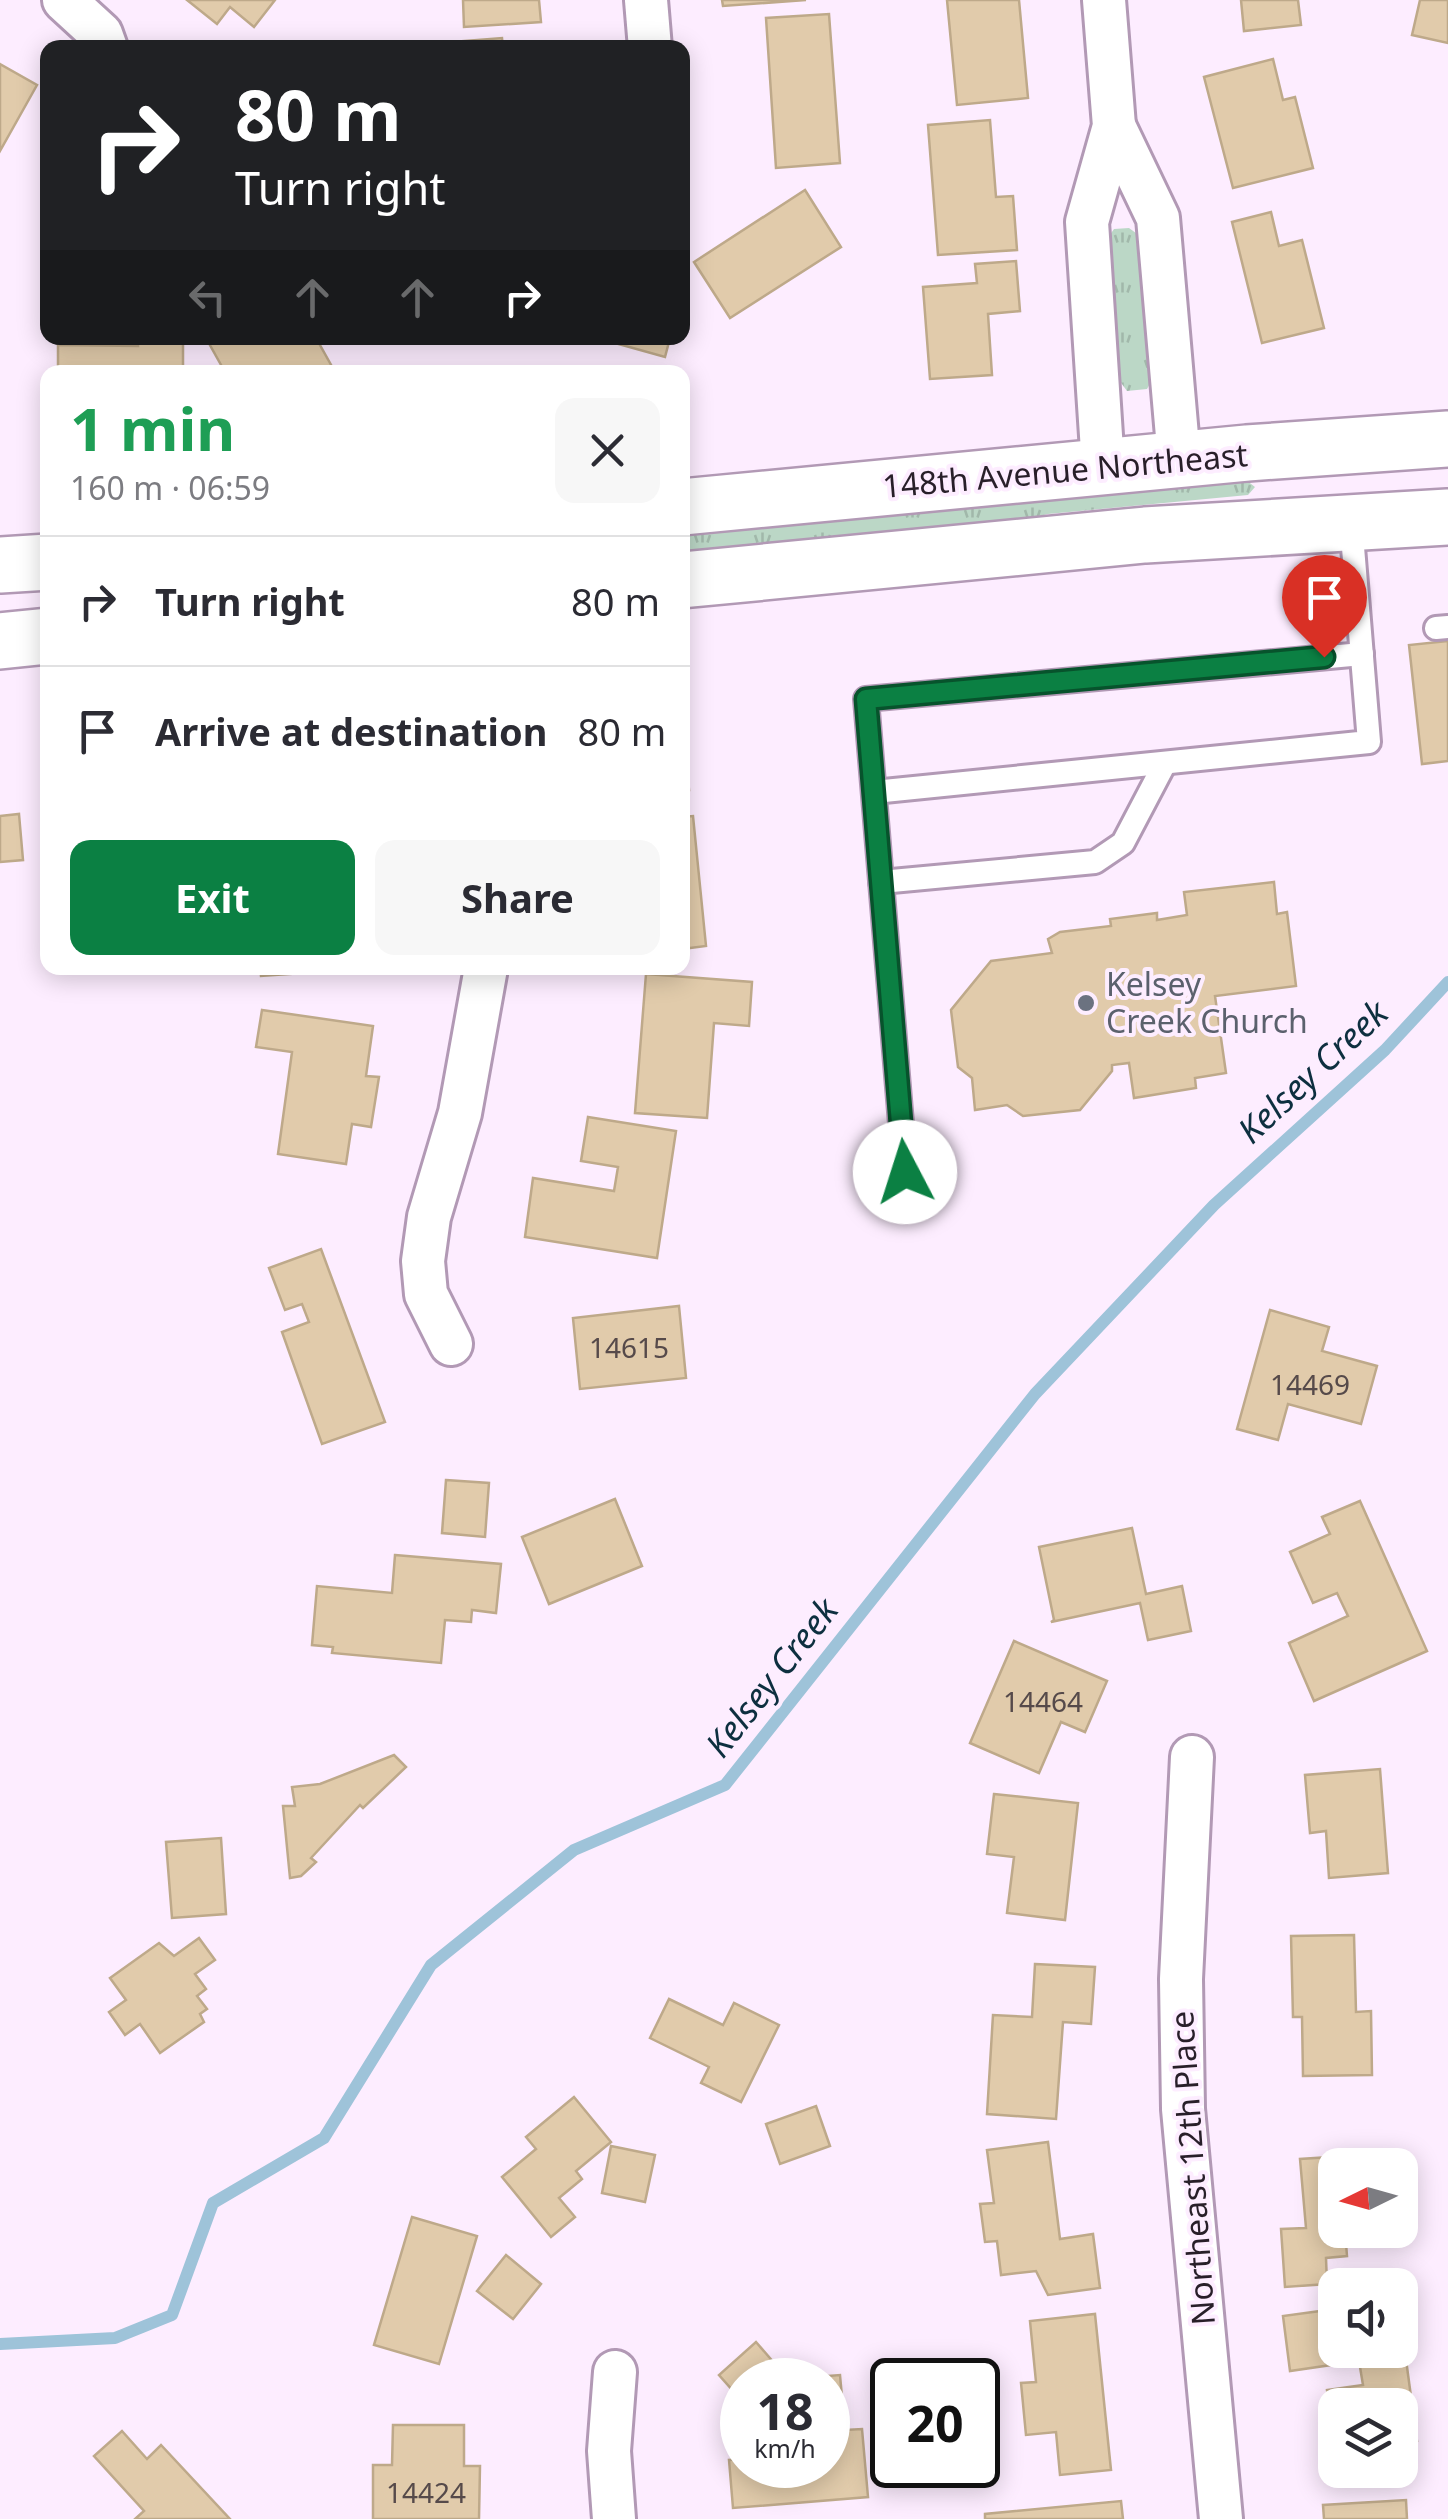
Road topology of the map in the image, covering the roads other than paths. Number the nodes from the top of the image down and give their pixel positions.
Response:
1 (64, 0) edge
2 (646, 0) edge
3 (1104, 0) edge
4 (103, 40) edge
5 (649, 40) edge
6 (1114, 126) junction
7 (1448, 439) edge
8 (1246, 453) junction
9 (1179, 459) junction
10 (1103, 466) junction
11 (690, 506) edge
12 (1448, 517) edge
13 (1351, 523) junction
14 (1145, 535) junction
15 (40, 563) edge
16 (0, 566) edge
17 (690, 579) edge
18 (40, 637) edge
19 (0, 641) edge
20 (1362, 654) junction
21 (1165, 764) junction
22 (874, 792) junction
23 (881, 882) junction
24 (485, 975) edge
25 (905, 1172) dead end
26 (451, 1344) dead end
27 (1192, 1757) dead end
28 (615, 2372) dead end
29 (614, 2519) edge
30 (1221, 2519) edge

1 - 4 street
2 - 5 street
3 - 6 street
6 - 9 street
6 - 10 street
7 - 8 main road, 148th Avenue Northeast
8 - 9 main road, 148th Avenue Northeast
8 - 14 main road
9 - 10 main road, 148th Avenue Northeast
10 - 11 main road, 148th Avenue Northeast
12 - 13 main road
13 - 14 main road
13 - 20 lane
14 - 17 main road
15 - 16 main road
18 - 19 main road
20 - 21 lane
20 - 22 lane
21 - 22 lane
21 - 23 lane
22 - 23 lane
23 - 25 lane
24 - 26 street
27 - 30 street, Northeast 12th Place
28 - 29 street

